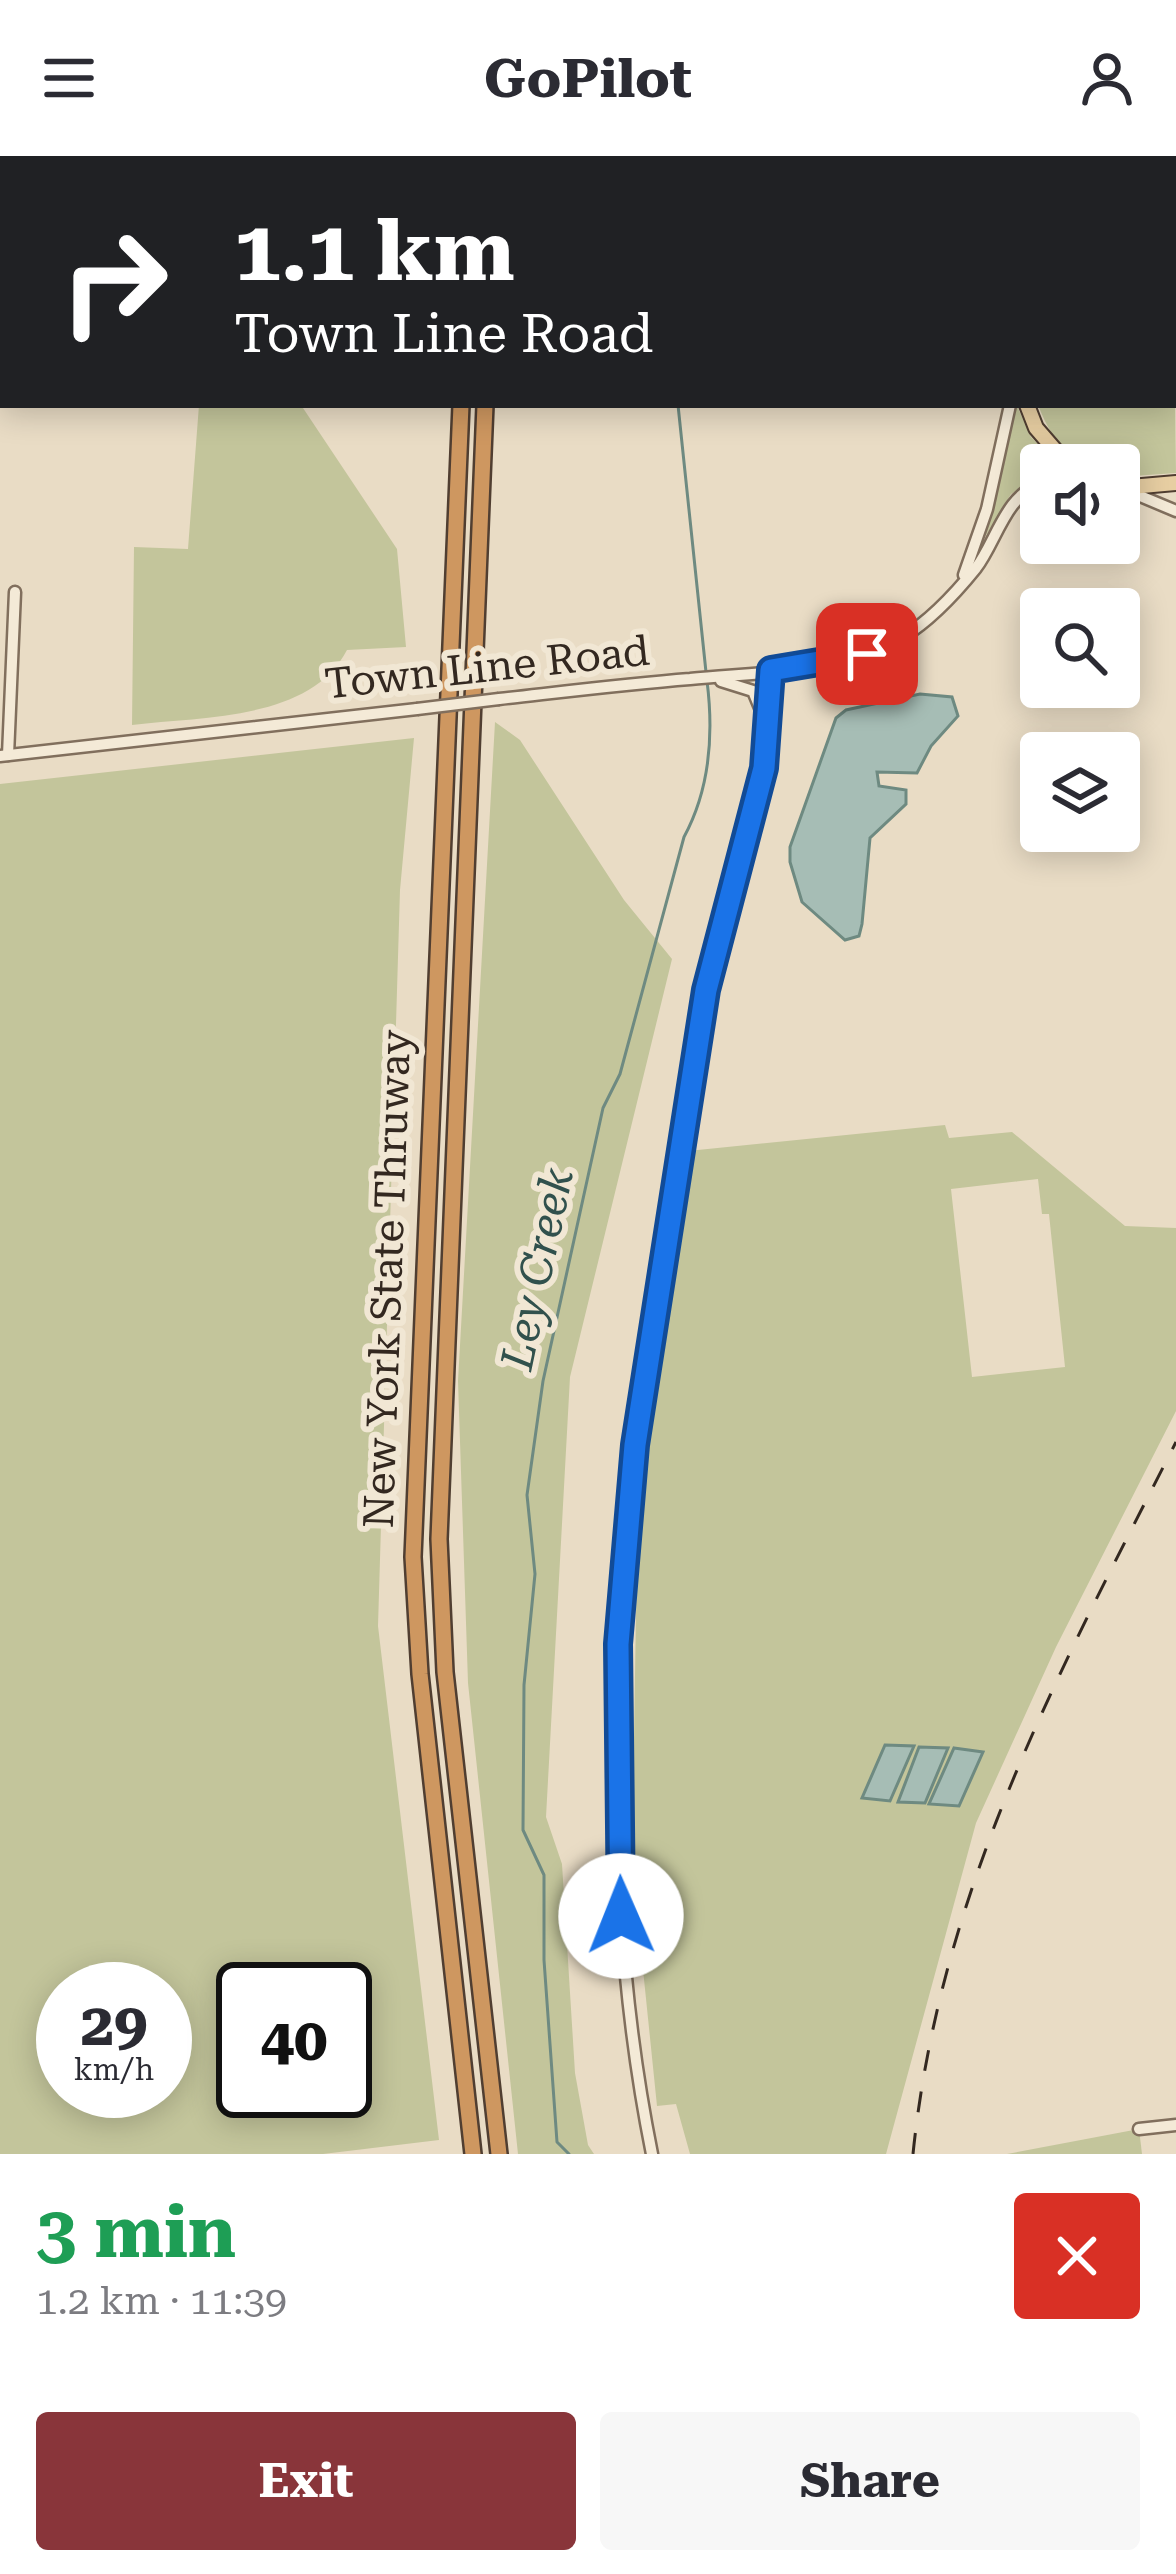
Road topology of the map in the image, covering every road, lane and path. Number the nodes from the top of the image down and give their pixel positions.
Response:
1 (460, 408) edge
2 (485, 408) edge
3 (1009, 408) edge
4 (1029, 408) edge
5 (1050, 444) edge
6 (1176, 483) edge
7 (1140, 487) edge
8 (1140, 497) edge
9 (1020, 498) edge
10 (1176, 512) edge
11 (959, 588) junction
12 (15, 592) dead end
13 (771, 670) junction
14 (6, 673) edge
15 (724, 679) junction
16 (768, 727) junction
17 (4, 755) edge
18 (1176, 2126) edge
19 (1139, 2129) dead end
20 (473, 2154) edge
21 (499, 2154) edge
22 (652, 2154) edge

1 - 20 highway, New York State Thruway
2 - 21 highway, New York State Thruway
3 - 11 street
4 - 5 main road
6 - 7 main road
8 - 10 street
9 - 11 street
11 - 13 street
12 - 14 street
13 - 15 street
13 - 16 street
14 - 17 street
15 - 16 street
15 - 17 street, Town Line Road, bridge
16 - 22 street
18 - 19 street

